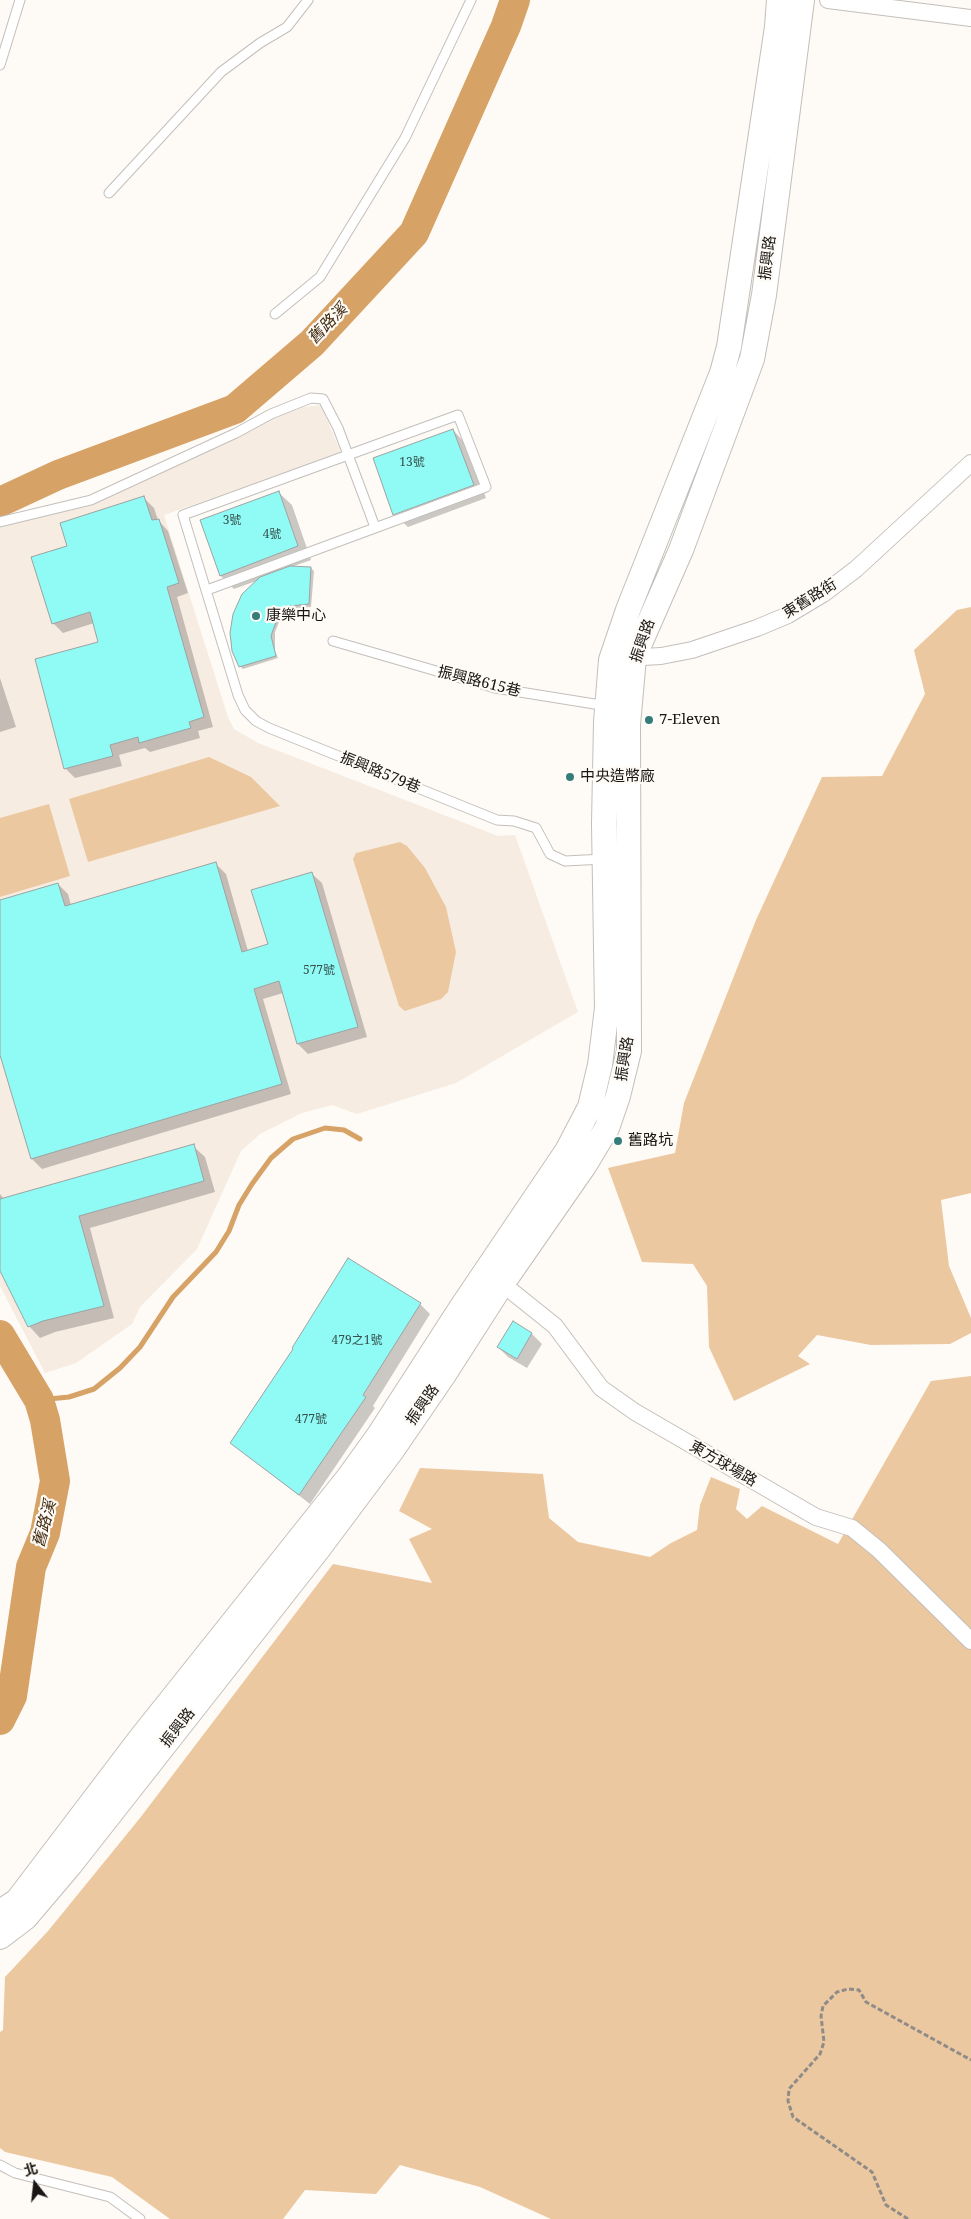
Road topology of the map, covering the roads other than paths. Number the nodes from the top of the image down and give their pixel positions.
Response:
1 (20, 0) edge
2 (308, 0) edge
3 (471, 0) edge
4 (779, 0) edge
5 (802, 0) edge
6 (828, 0) edge
7 (971, 18) edge
8 (0, 65) edge
9 (109, 193) dead end
10 (275, 314) dead end
11 (348, 455) junction
12 (971, 463) edge
13 (0, 522) edge
14 (375, 527) junction
15 (207, 590) junction
16 (333, 641) dead end
17 (634, 657) junction
18 (611, 660) junction
19 (618, 706) junction
20 (617, 859) junction
21 (494, 1278) junction
22 (971, 1641) edge
23 (0, 1912) edge
24 (0, 1937) edge
25 (0, 2165) edge
26 (140, 2219) edge

1 - 8 lane
2 - 9 lane
3 - 10 lane
4 - 18 street, 振興路
5 - 17 street, 振興路
6 - 7 street
11 - 13 lane
11 - 14 lane
11 - 14 lane, 振興路579巷
11 - 15 lane, 振興路579巷
12 - 17 street, 東舊路街
14 - 15 lane, 振興路579巷
15 - 20 lane, 振興路579巷
16 - 19 lane, 振興路615巷
17 - 18 street, 東舊路街
17 - 19 street, 振興路
18 - 19 street, 振興路
19 - 20 street, 振興路
20 - 21 street, 振興路
21 - 22 street, 東方球場路
21 - 23 street, 振興路
21 - 24 street, 振興路
25 - 26 lane

